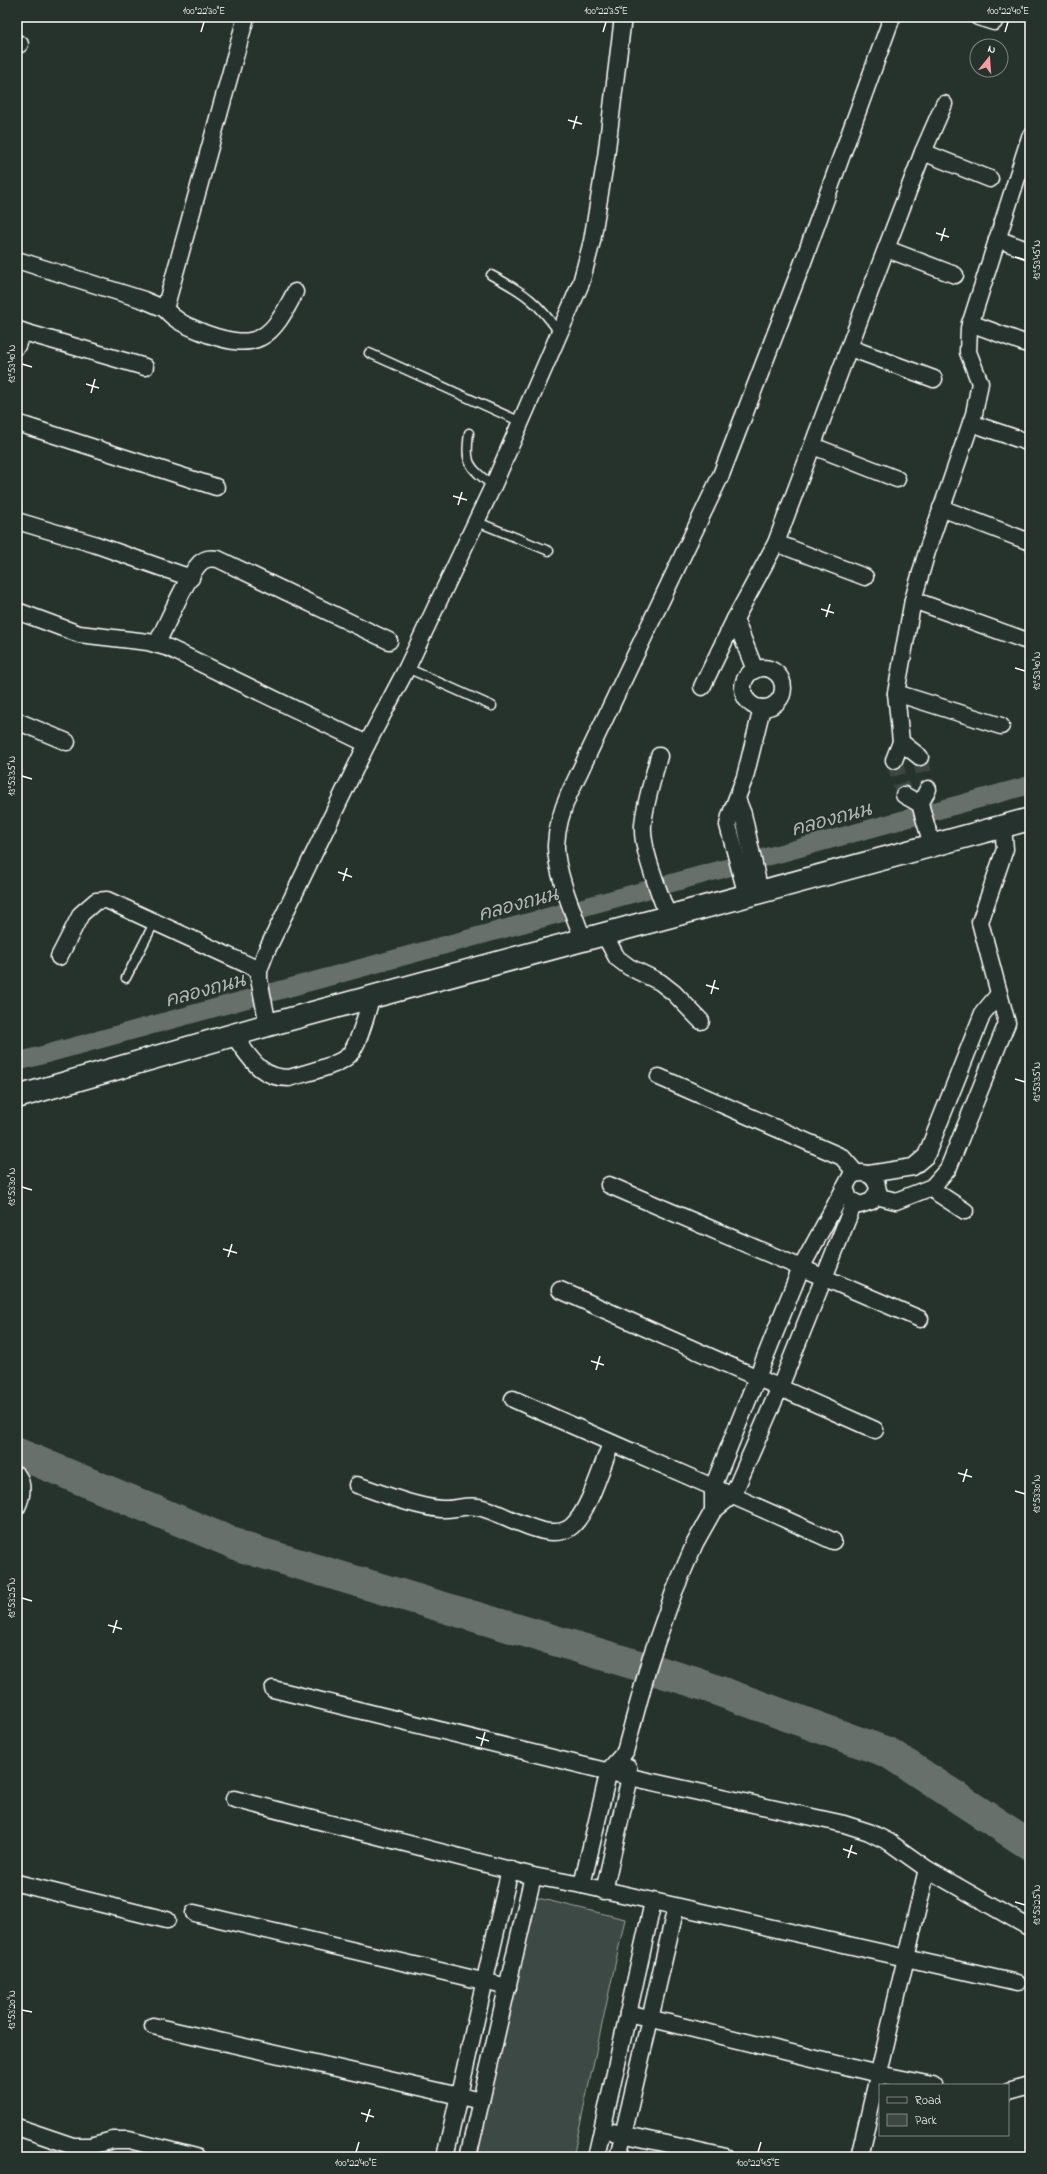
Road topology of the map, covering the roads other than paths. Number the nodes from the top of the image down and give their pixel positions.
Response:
1 (246, 17) edge
2 (623, 17) edge
3 (892, 17) edge
4 (978, 17) edge
5 (994, 22) dead end
6 (944, 104) dead end
7 (1029, 147) edge
8 (923, 152) junction
9 (990, 178) dead end
10 (997, 239) junction
11 (887, 249) junction
12 (1030, 251) edge
13 (17, 260) edge
14 (491, 275) dead end
15 (955, 275) dead end
16 (295, 292) dead end
17 (165, 309) junction
18 (970, 323) junction
19 (560, 334) junction
20 (18, 336) edge
21 (1030, 345) edge
22 (850, 348) junction
23 (369, 353) dead end
24 (145, 367) dead end
25 (934, 379) dead end
26 (521, 422) junction
27 (17, 423) edge
28 (971, 423) junction
29 (469, 433) dead end
30 (1030, 443) edge
31 (813, 446) junction
32 (896, 479) dead end
33 (493, 486) junction
34 (216, 487) dead end
35 (941, 508) junction
36 (17, 521) edge
37 (476, 521) junction
38 (1030, 542) edge
39 (776, 543) junction
40 (550, 551) dead end
41 (865, 577) dead end
42 (191, 578) junction
43 (913, 600) junction
44 (17, 612) edge
45 (735, 619) junction
46 (388, 641) dead end
47 (1030, 642) edge
48 (157, 643) junction
49 (407, 668) junction
50 (754, 670) junction
51 (702, 687) dead end
52 (896, 693) junction
53 (492, 706) dead end
54 (762, 708) junction
55 (17, 721) edge
56 (1001, 726) dead end
57 (67, 742) dead end
58 (900, 742) junction
59 (367, 744) junction
60 (659, 756) dead end
61 (920, 757) tunnel mouth
62 (894, 760) tunnel mouth
63 (928, 789) tunnel mouth
64 (904, 795) tunnel mouth
65 (921, 806) junction
66 (1030, 819) edge
67 (1003, 827) junction
68 (931, 840) junction
69 (752, 887) junction
70 (666, 912) junction
71 (155, 921) junction
72 (581, 933) junction
73 (604, 934) junction
74 (59, 958) dead end
75 (259, 974) junction
76 (126, 978) dead end
77 (999, 994) junction
78 (372, 997) junction
79 (267, 1020) junction
80 (701, 1021) dead end
81 (234, 1036) junction
82 (659, 1077) dead end
83 (17, 1097) edge
84 (863, 1174) junction
85 (609, 1185) dead end
86 (845, 1187) junction
87 (932, 1187) junction
88 (876, 1196) junction
89 (854, 1204) junction
90 (965, 1211) dead end
91 (801, 1268) junction
92 (824, 1279) junction
93 (560, 1290) dead end
94 (920, 1319) dead end
95 (758, 1378) junction
96 (780, 1387) junction
97 (513, 1399) dead end
98 (875, 1430) dead end
99 (611, 1444) junction
100 (17, 1475) edge
101 (357, 1485) dead end
102 (713, 1487) junction
103 (733, 1495) junction
104 (17, 1507) edge
105 (713, 1511) junction
106 (832, 1541) dead end
107 (273, 1689) dead end
108 (625, 1752) junction
109 (609, 1770) junction
110 (630, 1777) junction
111 (234, 1799) dead end
112 (510, 1869) junction
113 (927, 1869) junction
114 (534, 1876) junction
115 (17, 1883) edge
116 (582, 1885) junction
117 (604, 1890) junction
118 (653, 1902) junction
119 (676, 1907) junction
120 (194, 1913) dead end
121 (167, 1920) dead end
122 (1030, 1928) edge
123 (905, 1959) junction
124 (485, 1980) junction
125 (1017, 1983) dead end
126 (508, 1987) junction
127 (628, 2013) junction
128 (650, 2017) junction
129 (153, 2026) dead end
130 (878, 2074) junction
131 (928, 2084) edge
132 (1030, 2086) edge
133 (1009, 2092) edge
134 (459, 2095) junction
135 (481, 2101) junction
136 (17, 2127) edge
137 (602, 2130) junction
138 (624, 2134) junction
139 (196, 2157) edge
140 (444, 2157) edge
141 (468, 2157) edge
142 (596, 2157) edge
143 (618, 2157) edge
144 (726, 2157) edge
145 (859, 2157) edge

1 - 17 street
2 - 19 street
3 - 72 street
4 - 5 street
6 - 8 street
7 - 10 street
8 - 9 street
8 - 11 street
10 - 12 street
10 - 18 street
11 - 15 street
11 - 22 street
13 - 17 street
14 - 19 lane
16 - 17 street
18 - 21 street
18 - 28 street
19 - 26 street
20 - 24 street
22 - 25 street
22 - 31 street
23 - 26 lane
26 - 33 street
27 - 34 street
28 - 30 street
28 - 35 street
29 - 33 lane
31 - 32 street
31 - 39 street
33 - 37 street
35 - 38 street
35 - 43 street
36 - 42 street
37 - 40 lane
37 - 49 street
39 - 41 street
39 - 45 street
42 - 46 street
42 - 48 street
43 - 47 street
43 - 52 street
44 - 48 street
45 - 50 street
45 - 51 street
48 - 59 street
49 - 53 lane
49 - 59 street
50 - 54 street
50 - 54 street
52 - 56 street
52 - 58 street
54 - 69 street
55 - 57 street
58 - 61 street
58 - 62 street
59 - 75 street
60 - 70 street
63 - 65 street
64 - 65 street
65 - 68 street
66 - 67 street
67 - 68 street
67 - 77 street
68 - 69 street
69 - 70 street
70 - 73 street
71 - 74 street
71 - 75 street
71 - 76 lane
72 - 73 street
72 - 78 street
73 - 80 street
75 - 79 street
77 - 84 street
77 - 87 street
78 - 79 street
78 - 81 street
79 - 81 street
81 - 83 street
82 - 84 street
84 - 86 street
84 - 88 street
85 - 91 street
86 - 89 street
86 - 91 street
87 - 88 street
87 - 90 street
88 - 89 street
89 - 92 street
91 - 92 street
91 - 95 street
92 - 94 street
92 - 96 street
93 - 95 street
95 - 96 street
95 - 102 street
96 - 98 street
96 - 103 street
97 - 99 street
99 - 101 street
99 - 102 street
100 - 104 street
102 - 103 street
102 - 105 street
103 - 105 street
103 - 106 street
105 - 108 street
107 - 109 street
108 - 109 street
108 - 110 street
109 - 110 street
109 - 116 street
110 - 113 street
110 - 117 street
111 - 112 street
112 - 114 street
112 - 124 street
113 - 122 street
113 - 123 street
114 - 116 street
114 - 126 street
115 - 121 street
116 - 117 street
117 - 118 street
118 - 119 street
118 - 127 street
119 - 123 street
119 - 128 street
120 - 124 street
123 - 125 street
123 - 130 street
124 - 126 street
124 - 134 street
126 - 135 street
127 - 128 street
127 - 137 street
128 - 130 street
128 - 138 street
129 - 134 street
130 - 131 street
130 - 145 street
132 - 133 street
134 - 135 street
134 - 140 street
135 - 141 street
136 - 139 street
137 - 138 street
137 - 142 street
138 - 143 street
138 - 144 street

